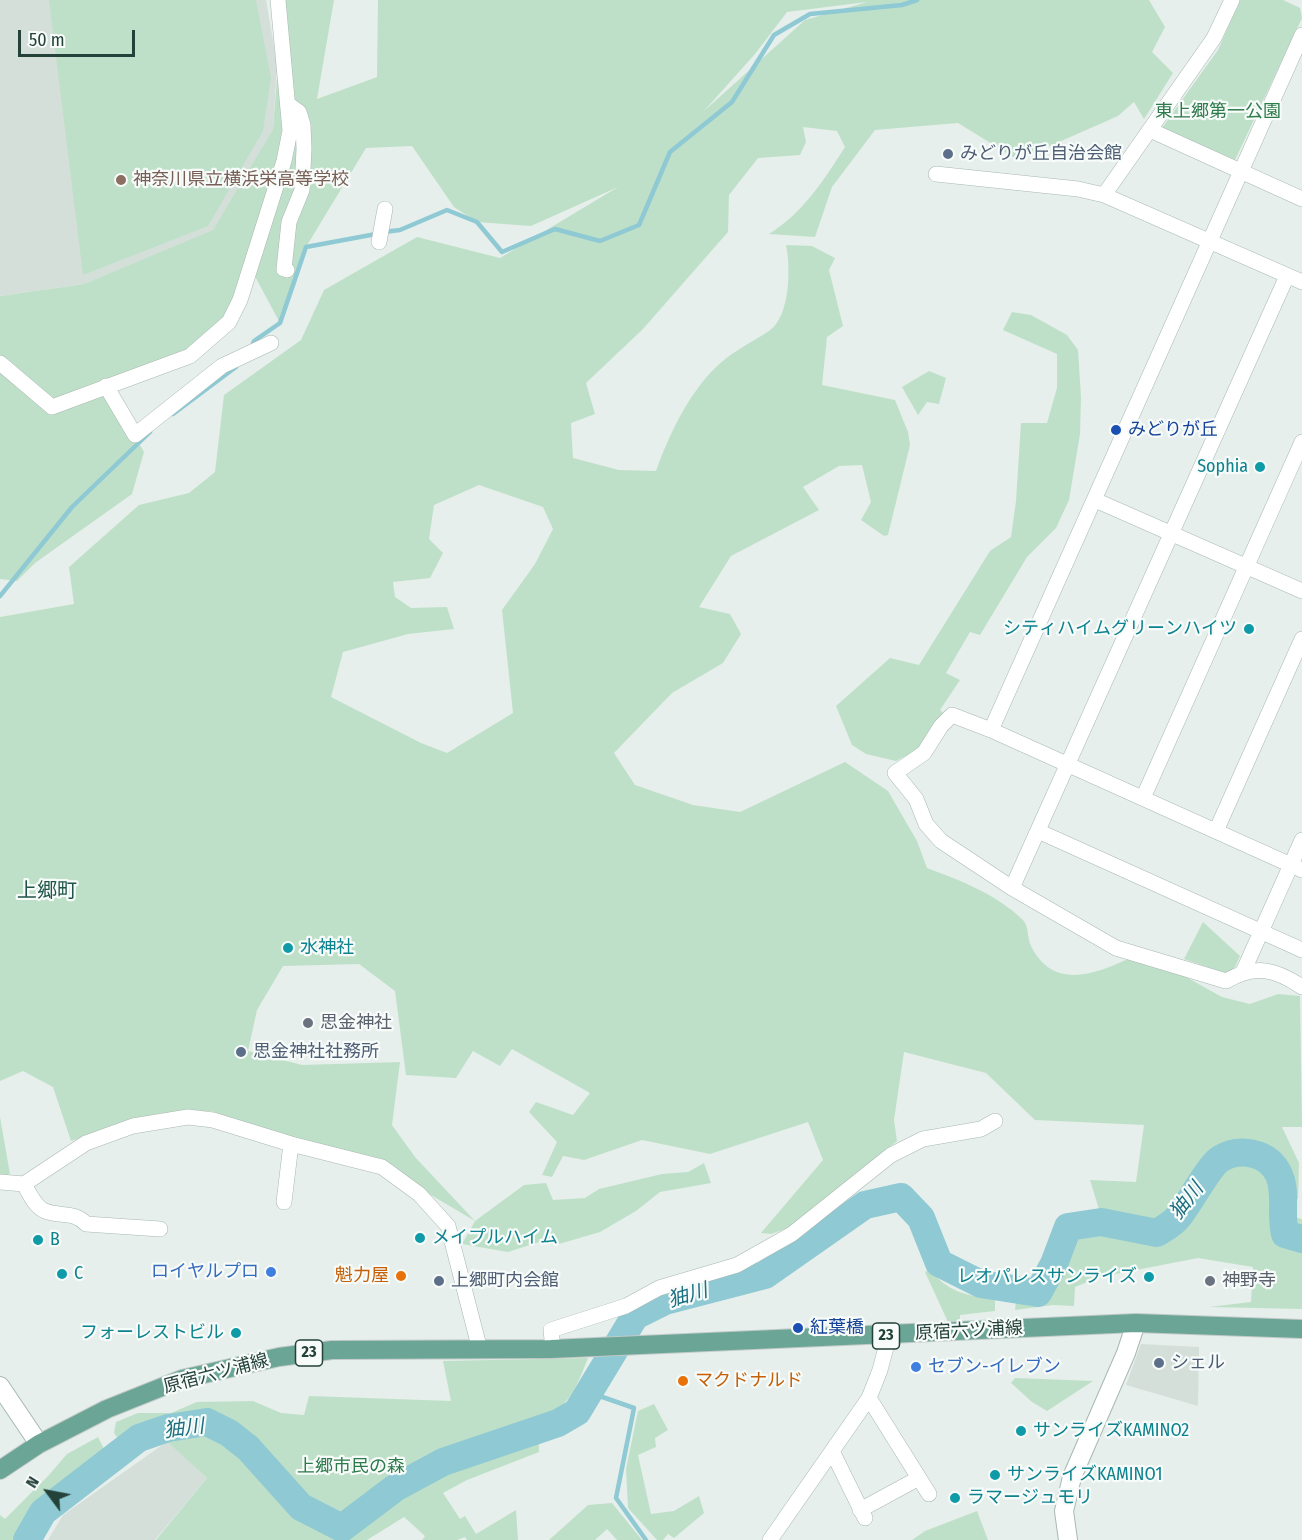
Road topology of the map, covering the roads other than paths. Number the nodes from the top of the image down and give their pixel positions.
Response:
1 (278, 0) edge
2 (1232, 0) edge
3 (1302, 35) edge
4 (288, 104) junction
5 (1150, 130) junction
6 (1241, 171) junction
7 (936, 174) dead end
8 (1104, 195) junction
9 (1302, 199) edge
10 (383, 216) dead end
11 (379, 241) dead end
12 (1210, 241) junction
13 (287, 270) dead end
14 (1287, 276) junction
15 (1302, 282) edge
16 (266, 346) dead end
17 (0, 363) edge
18 (106, 386) junction
19 (1302, 442) edge
20 (1095, 500) junction
21 (1171, 533) junction
22 (1246, 566) junction
23 (1302, 591) edge
24 (1302, 639) edge
25 (991, 730) junction
26 (1068, 765) junction
27 (1143, 798) junction
28 (1038, 831) junction
29 (1216, 831) junction
30 (1302, 840) edge
31 (1296, 868) edge
32 (1012, 888) junction
33 (1261, 932) junction
34 (1302, 950) edge
35 (1242, 972) junction
36 (1302, 987) edge
37 (995, 1121) dead end
38 (291, 1144) junction
39 (0, 1182) edge
40 (24, 1184) junction
41 (284, 1202) dead end
42 (160, 1229) dead end
43 (1136, 1323) junction
44 (1302, 1329) edge
45 (889, 1336) junction
46 (554, 1348) junction
47 (480, 1350) junction
48 (0, 1386) edge
49 (869, 1398) junction
50 (39, 1444) junction
51 (832, 1452) junction
52 (0, 1470) edge
53 (919, 1478) junction
54 (929, 1494) dead end
55 (770, 1540) edge
56 (1068, 1540) edge

1 - 4 street
2 - 5 street
3 - 6 street
4 - 13 street
4 - 18 street
5 - 6 street
5 - 8 street
6 - 9 street
6 - 12 street
7 - 8 street
8 - 12 street
10 - 11 street
12 - 14 street
12 - 20 street
14 - 15 street
14 - 21 street
16 - 18 street
17 - 18 street
19 - 22 street
20 - 21 street
20 - 25 street
21 - 22 street
21 - 26 street
22 - 23 street
22 - 27 street
24 - 29 street
25 - 26 street
25 - 32 street
26 - 27 street
26 - 28 street
27 - 29 street
28 - 32 street
28 - 33 street
29 - 31 street
30 - 31 street
31 - 33 street
32 - 35 street
33 - 34 street
33 - 35 street
35 - 36 street
37 - 46 street
38 - 40 street
38 - 41 street
38 - 47 street
39 - 40 street
40 - 42 street
43 - 44 main road, 原宿六ツ浦線 / 23
43 - 45 main road, 原宿六ツ浦線 / 23
43 - 56 street
45 - 46 main road, 原宿六ツ浦線 / 23
45 - 49 street
46 - 47 main road, 原宿六ツ浦線 / 23
47 - 50 main road, 原宿六ツ浦線 / 23
48 - 50 street
49 - 51 street
49 - 53 street
50 - 52 main road, 原宿六ツ浦線 / 23
51 - 53 street
51 - 55 street
53 - 54 street

